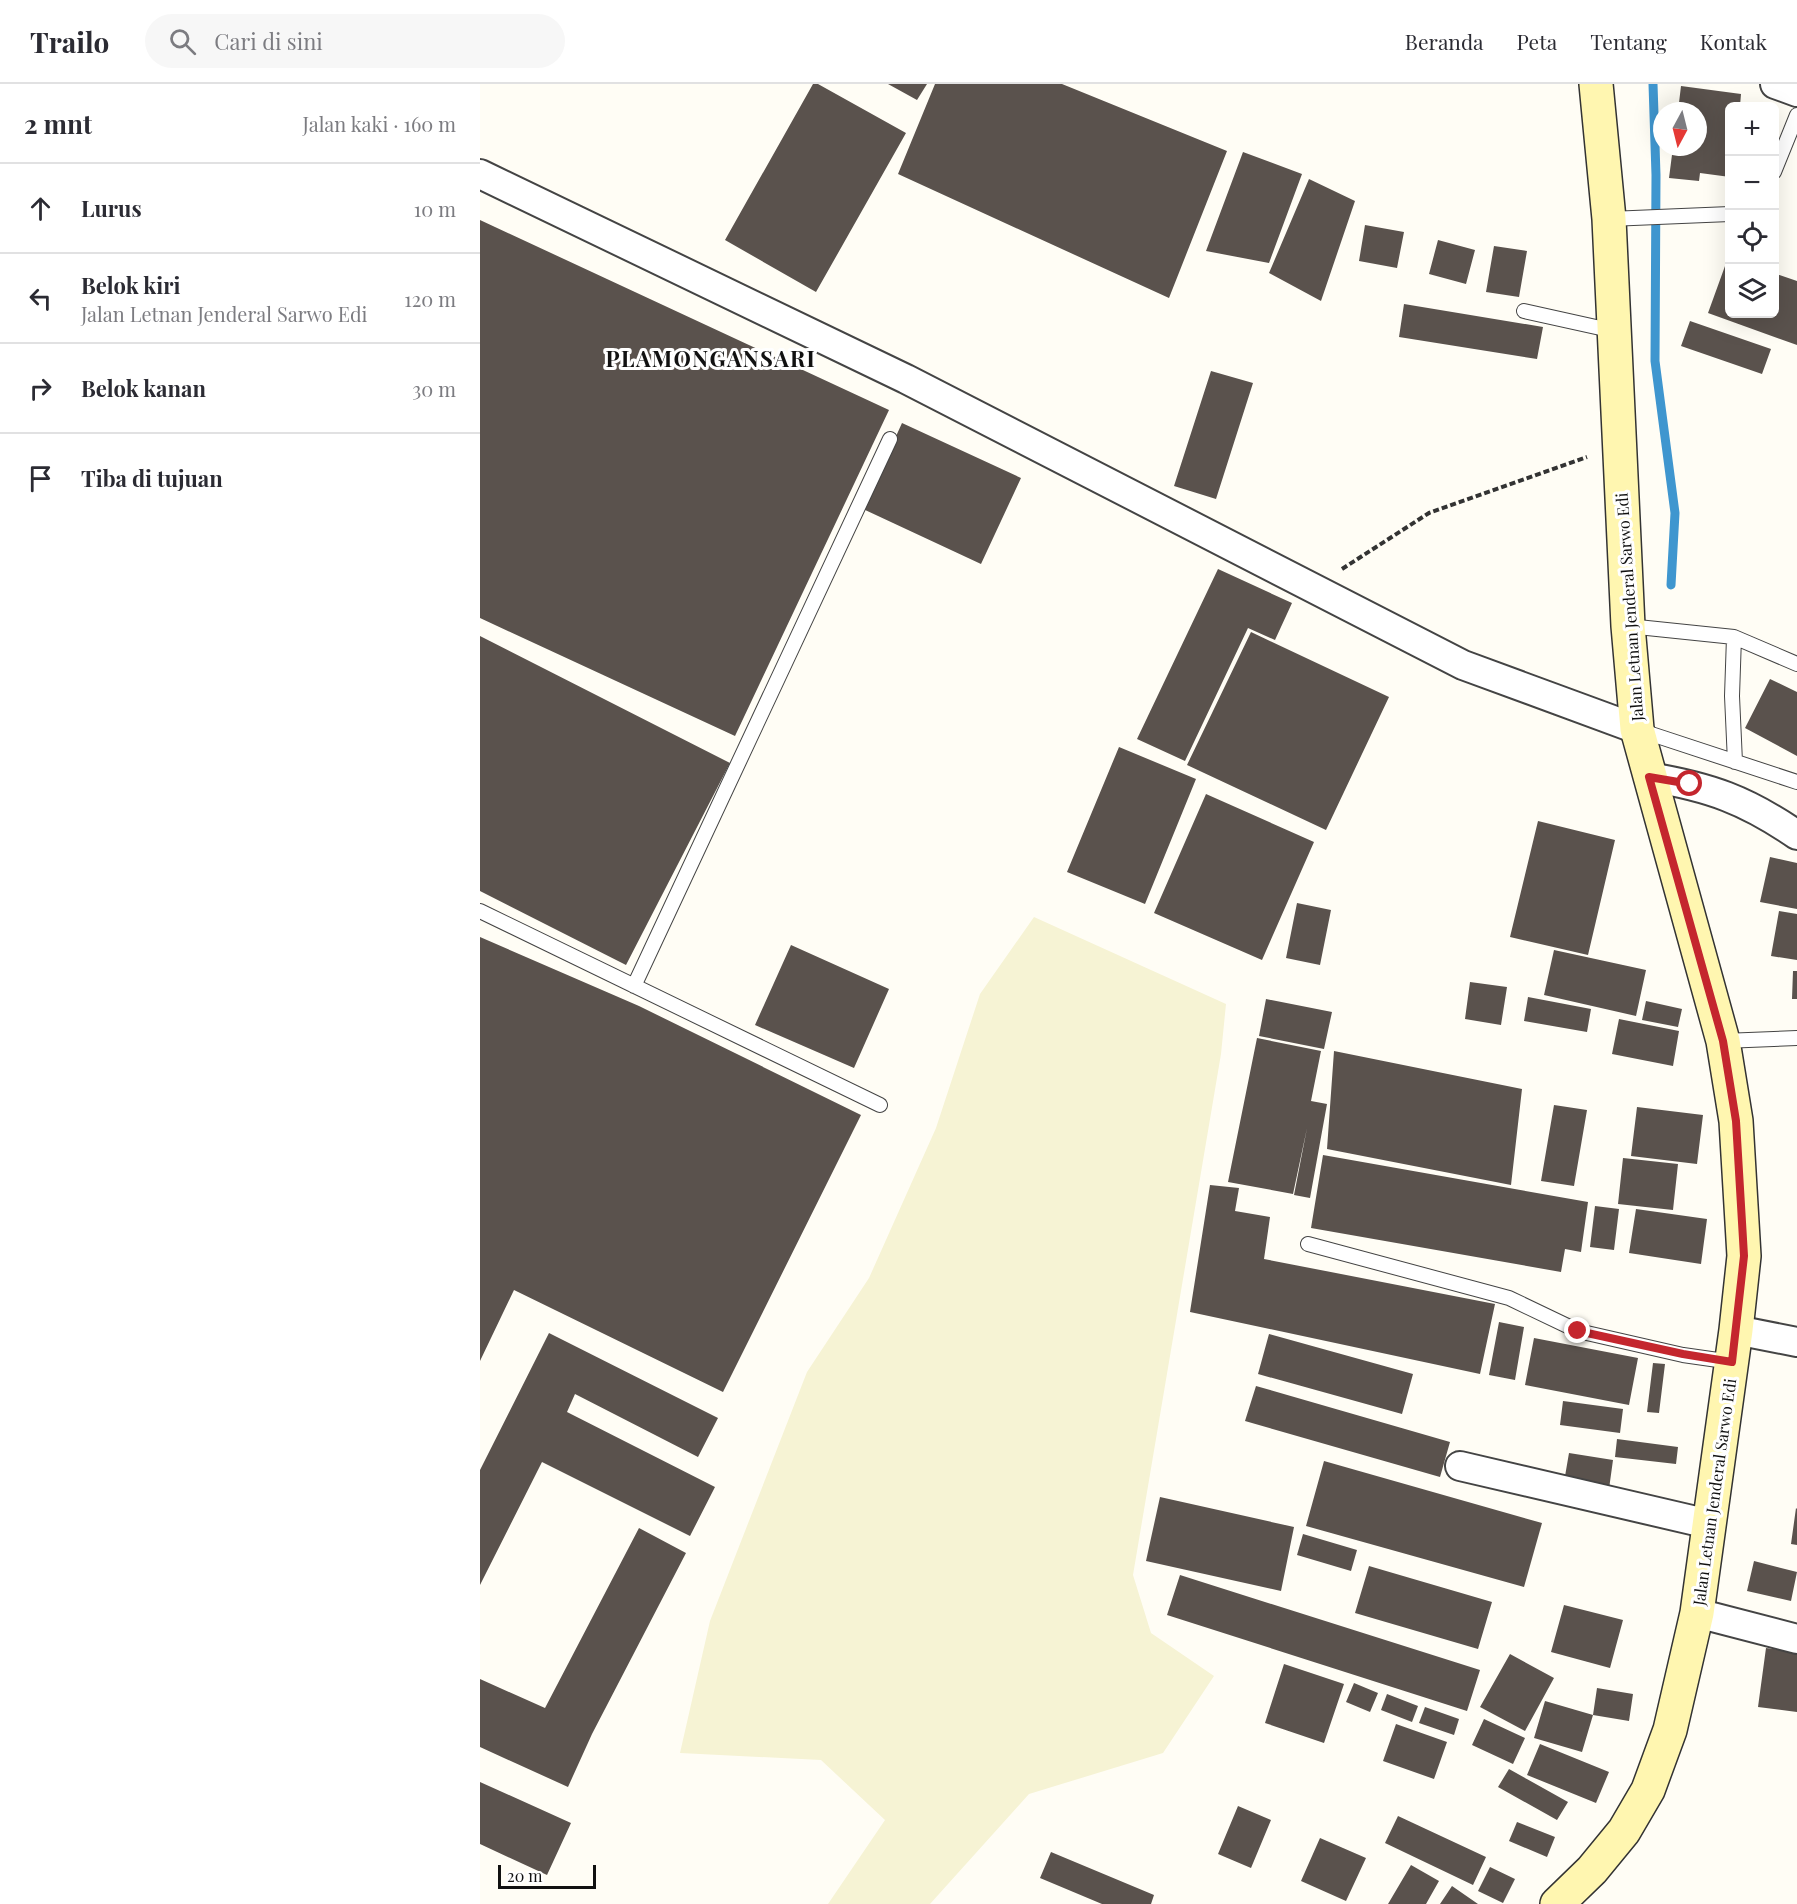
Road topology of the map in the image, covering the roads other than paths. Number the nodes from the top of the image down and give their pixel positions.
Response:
1 (1596, 84) edge
2 (1774, 84) edge
3 (1797, 92) edge
4 (1797, 115) edge
5 (1779, 160) edge
6 (480, 174) edge
7 (1725, 214) edge
8 (1620, 217) junction
9 (1524, 311) dead end
10 (1616, 332) junction
11 (890, 439) dead end
12 (1628, 626) junction
13 (1734, 637) junction
14 (1797, 664) edge
15 (1636, 729) junction
16 (1736, 762) junction
17 (1649, 777) junction
18 (1797, 782) edge
19 (1797, 835) edge
20 (480, 911) edge
21 (634, 986) junction
22 (1797, 1038) edge
23 (1723, 1041) junction
24 (880, 1105) dead end
25 (1308, 1244) dead end
26 (1736, 1330) junction
27 (1797, 1342) edge
28 (1732, 1362) junction
29 (1460, 1466) dead end
30 (1709, 1524) junction
31 (1697, 1613) junction
32 (1797, 1639) edge
33 (1561, 1903) edge

1 - 8 main road, Jalan Letnan Jenderal Sarwo Edi
2 - 3 street
4 - 5 lane
6 - 15 street
7 - 8 lane
8 - 10 main road, Jalan Letnan Jenderal Sarwo Edi
9 - 10 lane
10 - 12 main road, Jalan Letnan Jenderal Sarwo Edi
11 - 21 lane
12 - 13 lane
12 - 15 main road, Jalan Letnan Jenderal Sarwo Edi
13 - 14 lane
13 - 16 lane
15 - 16 lane
15 - 17 main road, Jalan Letnan Jenderal Sarwo Edi
16 - 18 lane
17 - 19 street
17 - 23 main road, Jalan Letnan Jenderal Sarwo Edi
20 - 21 lane
21 - 24 lane
22 - 23 lane
23 - 26 main road, Jalan Letnan Jenderal Sarwo Edi
25 - 28 lane
26 - 27 street
26 - 28 main road, Jalan Letnan Jenderal Sarwo Edi
28 - 30 main road, Jalan Letnan Jenderal Sarwo Edi
29 - 30 street
30 - 31 main road, Jalan Letnan Jenderal Sarwo Edi
31 - 32 street
31 - 33 main road, Jalan Letnan Jenderal Sarwo Edi

